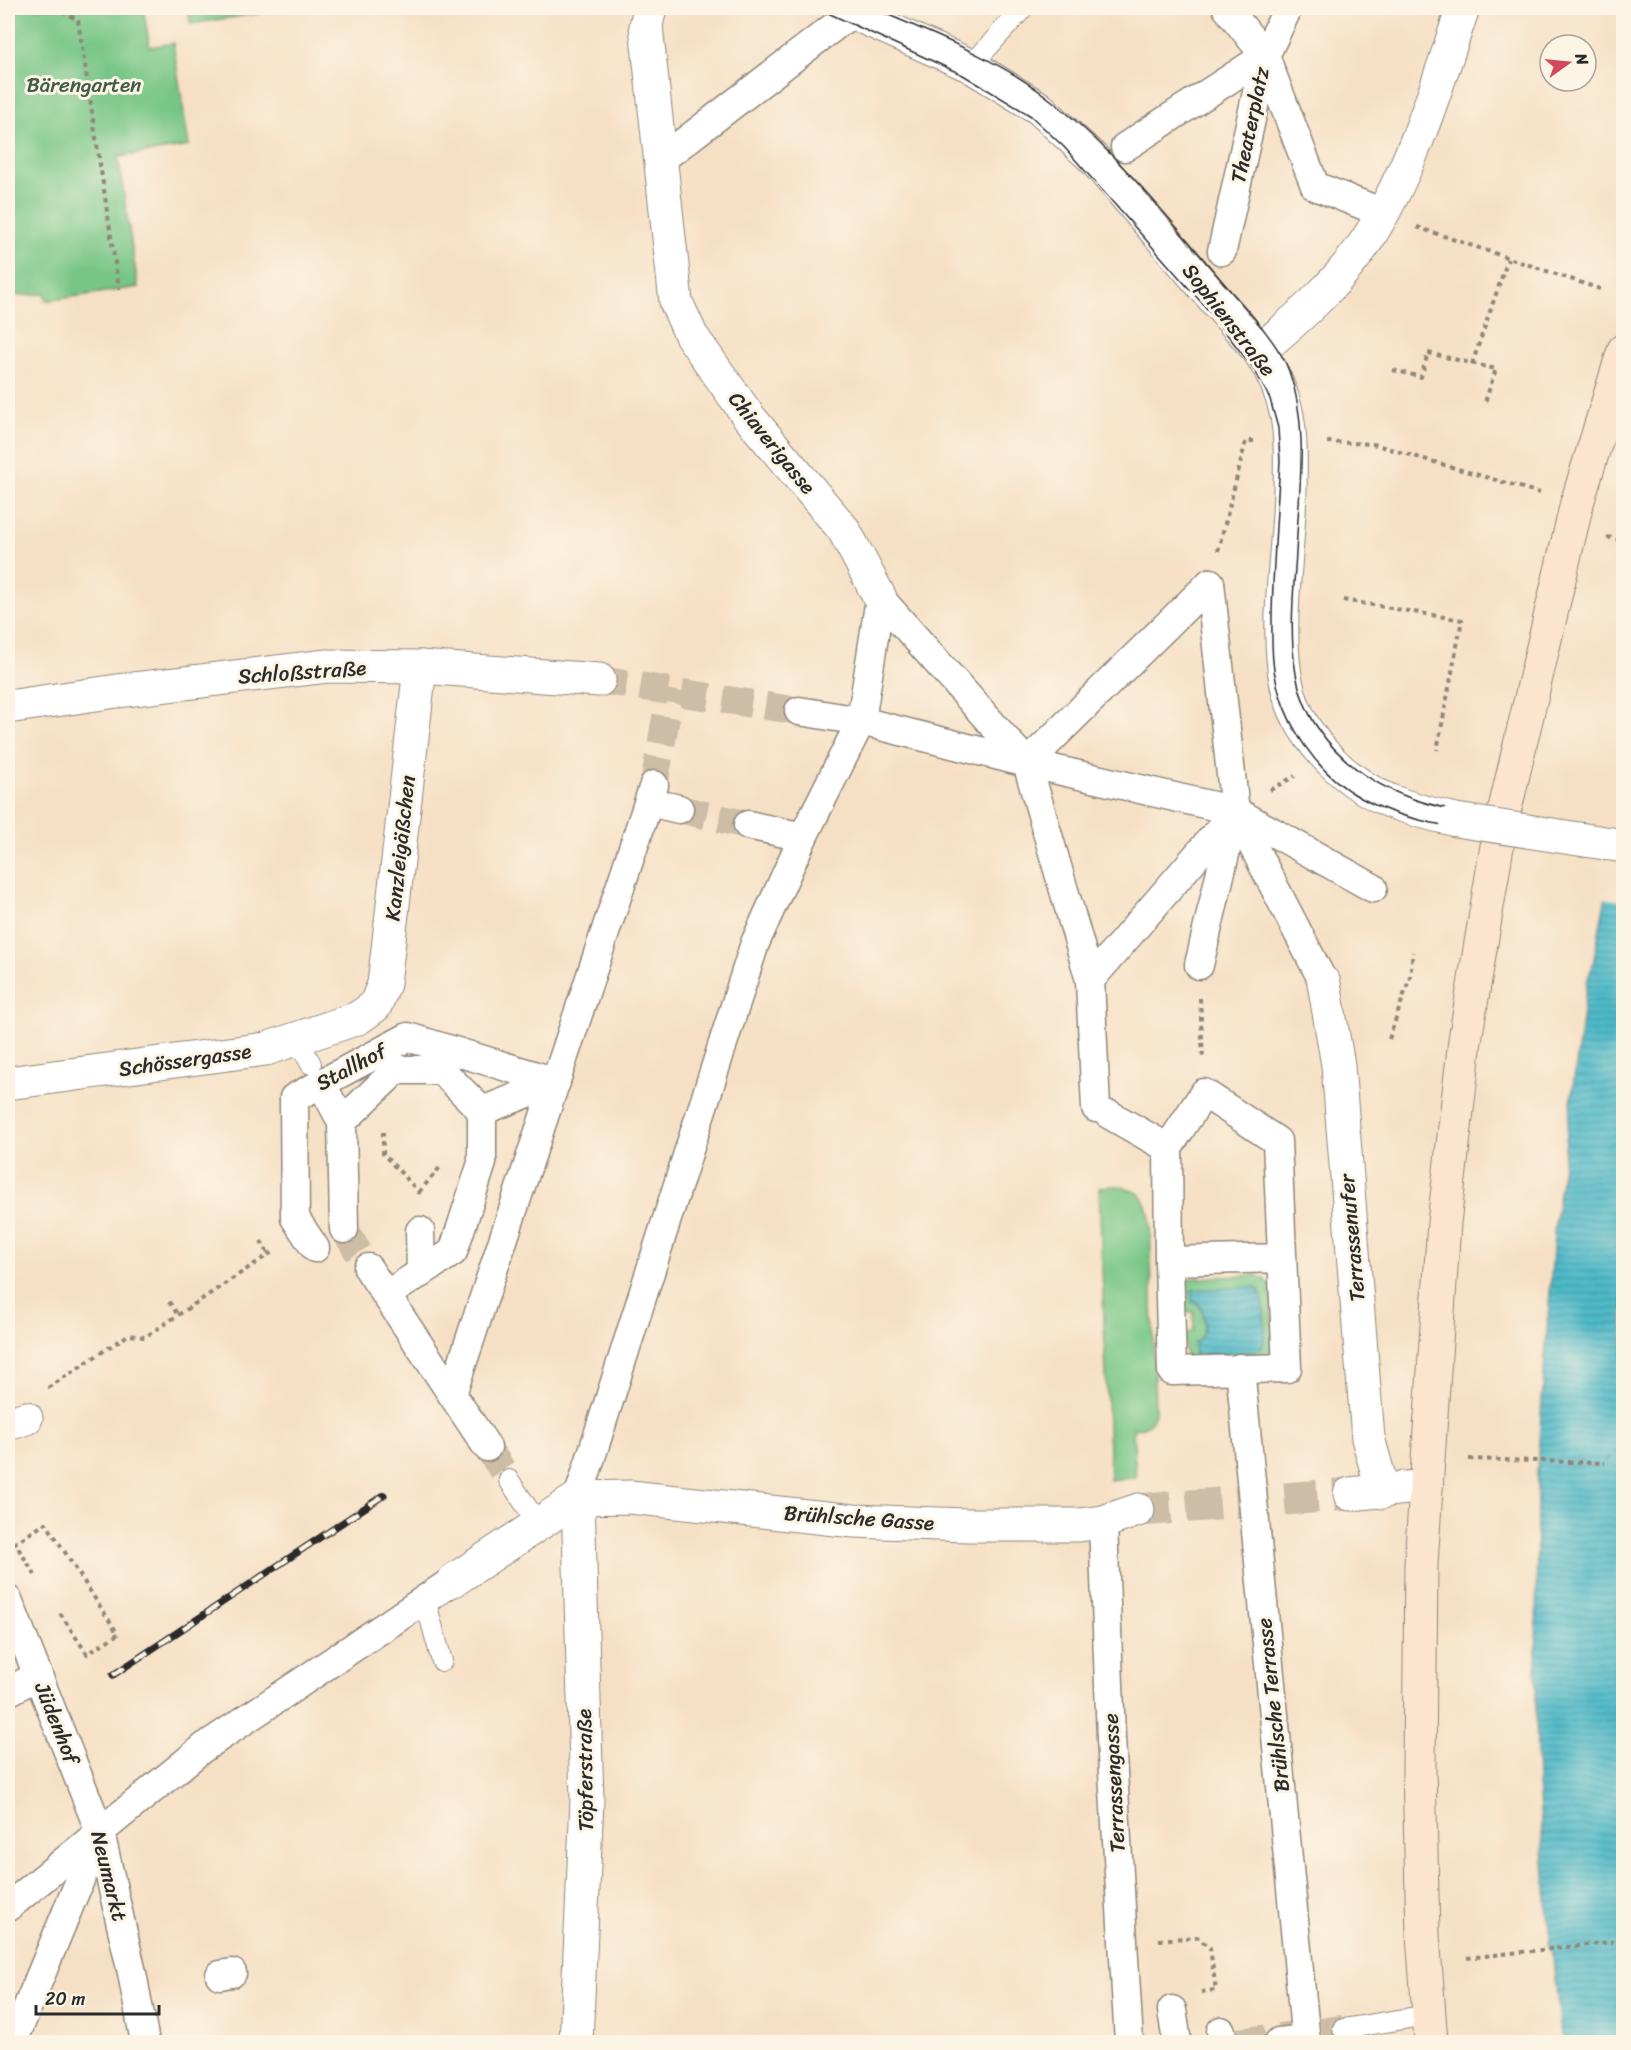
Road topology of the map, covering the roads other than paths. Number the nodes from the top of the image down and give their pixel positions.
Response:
1 (650, 8) edge
2 (1023, 8) edge
3 (1227, 8) edge
4 (1288, 8) edge
5 (1463, 8) edge
6 (854, 9) edge
7 (1264, 56) junction
8 (971, 66) junction
9 (1125, 147) dead end
10 (662, 159) junction
11 (1383, 213) junction
12 (1222, 251) dead end
13 (1623, 350) edge
14 (1259, 351) junction
15 (880, 598) junction
16 (420, 667) junction
17 (599, 680) tunnel mouth
18 (8, 707) edge
19 (799, 711) tunnel mouth
20 (861, 721) junction
21 (1027, 763) junction
22 (679, 809) tunnel mouth
23 (1235, 811) junction
24 (748, 825) tunnel mouth
25 (803, 837) junction
26 (1623, 846) edge
27 (1373, 888) dead end
28 (1198, 965) road end
29 (1090, 980) junction
30 (1324, 983) joint
31 (358, 1018) joint
32 (556, 1082) junction
33 (8, 1083) edge
34 (328, 1096) dead end
35 (482, 1111) junction
36 (342, 1122) junction
37 (1168, 1148) junction
38 (420, 1231) dead end
39 (1282, 1258) junction
40 (1169, 1261) junction
41 (368, 1268) tunnel mouth
42 (421, 1273) junction
43 (386, 1295) junction
44 (1240, 1368) junction
45 (452, 1395) junction
46 (487, 1447) tunnel mouth
47 (509, 1480) tunnel mouth
48 (1426, 1486) junction
49 (1383, 1492) junction
50 (1350, 1494) tunnel mouth
51 (578, 1498) junction
52 (1138, 1510) tunnel mouth
53 (1102, 1522) junction
54 (538, 1524) junction
55 (454, 1580) joint
56 (8, 1599) edge
57 (425, 1600) junction
58 (442, 1661) dead end
59 (38, 1675) junction
60 (8, 1692) edge
61 (80, 1780) joint
62 (100, 1832) junction
63 (8, 1907) edge
64 (1172, 2010) dead end
65 (1343, 2028) tunnel mouth
66 (1430, 2029) edge
67 (1297, 2041) edge
68 (13, 2043) edge
69 (145, 2043) edge
70 (576, 2043) edge
71 (1129, 2043) edge
72 (1177, 2043) edge

1 - 10 street, Chiaverigasse
2 - 8 lane
3 - 7 street
4 - 7 street
5 - 11 street
6 - 8 street, Sophienstraße
6 - 10 street
7 - 9 street, Theaterplatz
7 - 11 street
7 - 12 street, Theaterplatz
8 - 14 street, Sophienstraße
10 - 15 street, Chiaverigasse
11 - 14 street
13 - 48 main road
14 - 26 street, Sophienstraße, bridge
15 - 20 street
15 - 21 street
16 - 17 street, Schloßstraße
16 - 18 street, Schloßstraße
16 - 31 street, Kanzleigäßchen
19 - 20 street
20 - 21 street
20 - 25 street
21 - 23 street
21 - 23 street
21 - 29 street
22 - 32 street
23 - 27 street
23 - 28 street
23 - 29 street
23 - 30 street
24 - 25 street
25 - 51 street
29 - 37 street
30 - 49 street, Terrassenufer
31 - 33 street, Schössergasse
32 - 35 street
32 - 36 street, Stallhof
32 - 45 street
34 - 36 street, Stallhof
35 - 36 street, Stallhof
35 - 42 street
37 - 39 street
37 - 40 street
38 - 42 street
39 - 40 street
39 - 44 street
40 - 44 street
41 - 43 street
42 - 43 street
43 - 45 street
44 - 67 street, Brühlsche Terrasse
45 - 46 street
47 - 54 lane
48 - 49 street
48 - 66 main road
49 - 50 street
51 - 53 street, Brühlsche Gasse
51 - 54 street
51 - 70 street, Töpferstraße
52 - 53 street, Brühlsche Gasse
53 - 71 street, Terrassengasse
54 - 55 street
55 - 57 street
56 - 59 street, Jüdenhof
57 - 58 lane
57 - 62 street
59 - 60 street
59 - 61 street, Jüdenhof
61 - 62 street, Neumarkt
62 - 63 street
62 - 68 street
62 - 69 street, Neumarkt
64 - 72 street
65 - 66 lane

